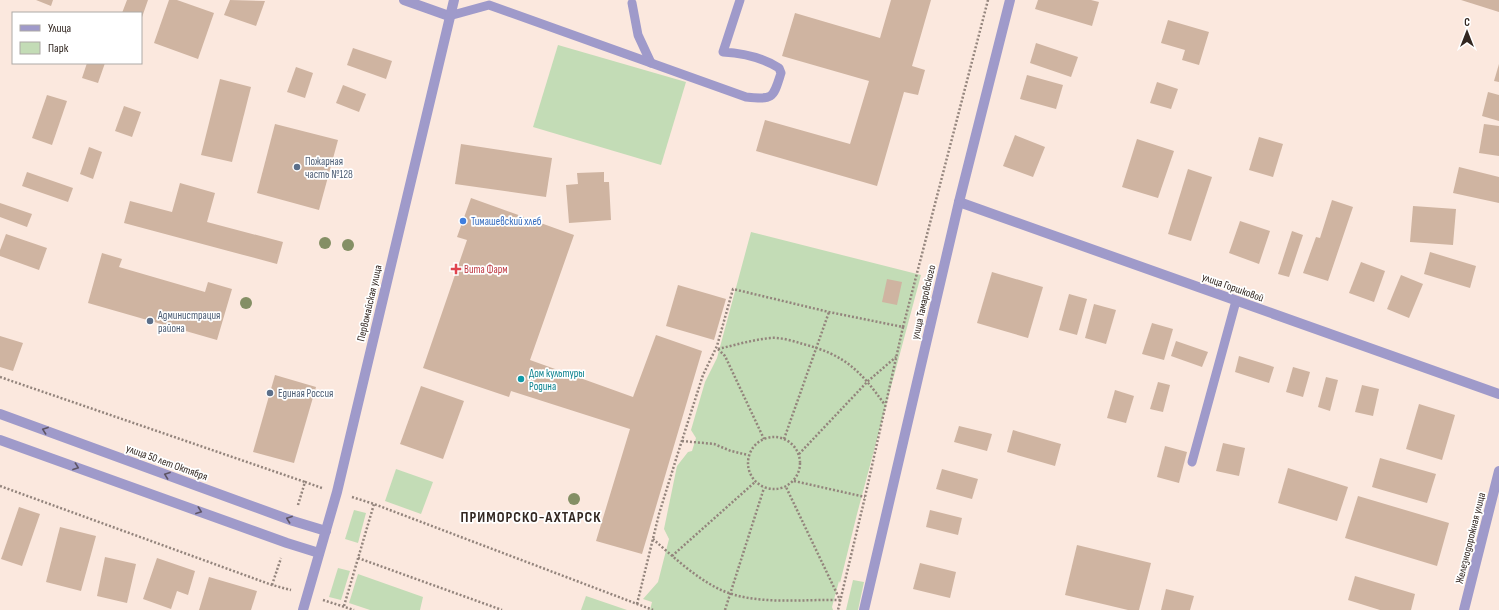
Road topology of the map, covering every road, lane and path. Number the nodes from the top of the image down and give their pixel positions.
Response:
1 (404, 0) edge
2 (454, 0) edge
3 (740, 0) edge
4 (988, 0) edge
5 (1010, 0) edge
6 (632, 3) dead end
7 (449, 16) junction
8 (651, 63) junction
9 (959, 202) junction
10 (1236, 301) junction
11 (829, 312) junction
12 (903, 327) junction
13 (718, 347) junction
14 (816, 347) junction
15 (896, 357) junction
16 (0, 377) edge
17 (868, 381) junction
18 (1499, 394) edge
19 (885, 405) junction
20 (0, 414) edge
21 (764, 439) junction
22 (784, 439) junction
23 (0, 440) edge
24 (682, 441) junction
25 (799, 454) junction
26 (748, 455) junction
27 (1192, 462) dead end
28 (1499, 471) edge
29 (794, 481) junction
30 (305, 482) dead end
31 (755, 482) junction
32 (0, 486) edge
33 (786, 487) junction
34 (764, 488) junction
35 (865, 497) junction
36 (326, 531) junction
37 (653, 539) junction
38 (319, 553) junction
39 (672, 556) junction
40 (358, 558) junction
41 (731, 594) junction
42 (307, 595) junction
43 (840, 600) junction
44 (637, 604) junction
45 (344, 606) junction
46 (303, 610) edge
47 (354, 610) edge
48 (502, 610) edge
49 (653, 610) edge
50 (725, 610) edge
51 (838, 610) edge
52 (864, 610) edge
53 (1464, 610) edge

1 - 7 street
2 - 7 street, Первомайская улица
3 - 8 lane
4 - 12 path
5 - 9 street, улица Тамаровского
6 - 8 lane
7 - 8 lane
7 - 36 street, Первомайская улица
9 - 10 street, улица Горшковой
9 - 52 street, улица Тамаровского
10 - 18 street, улица Горшковой
10 - 27 lane
11 - 12 path
11 - 13 path
11 - 14 path
12 - 15 path
13 - 14 path
13 - 21 path
13 - 24 path
14 - 17 path
14 - 22 path
15 - 17 path
15 - 19 path
16 - 30 path
17 - 19 path
17 - 25 path
19 - 35 path
36 -> 20 street, улица 50 лет Октября
21 - 22 path
21 - 26 path
22 - 25 path
23 -> 38 street
24 - 26 path
24 - 37 path
25 - 29 path
26 - 31 path
28 - 53 street, Железнодорожная улица
29 - 33 path
29 - 35 path
31 - 34 path
31 - 39 path
32 - 42 path
33 - 34 path
33 - 43 path
34 - 41 path
35 - 43 path
36 - 38 street, Первомайская улица
37 - 39 path
37 - 44 path
38 - 42 street, Первомайская улица
39 - 41 path
40 - 44 path
40 - 45 path
40 - 48 path
41 - 43 path
41 - 50 path
42 - 45 path
42 - 46 street, Первомайская улица
43 - 51 path
44 - 49 path
45 - 47 path

